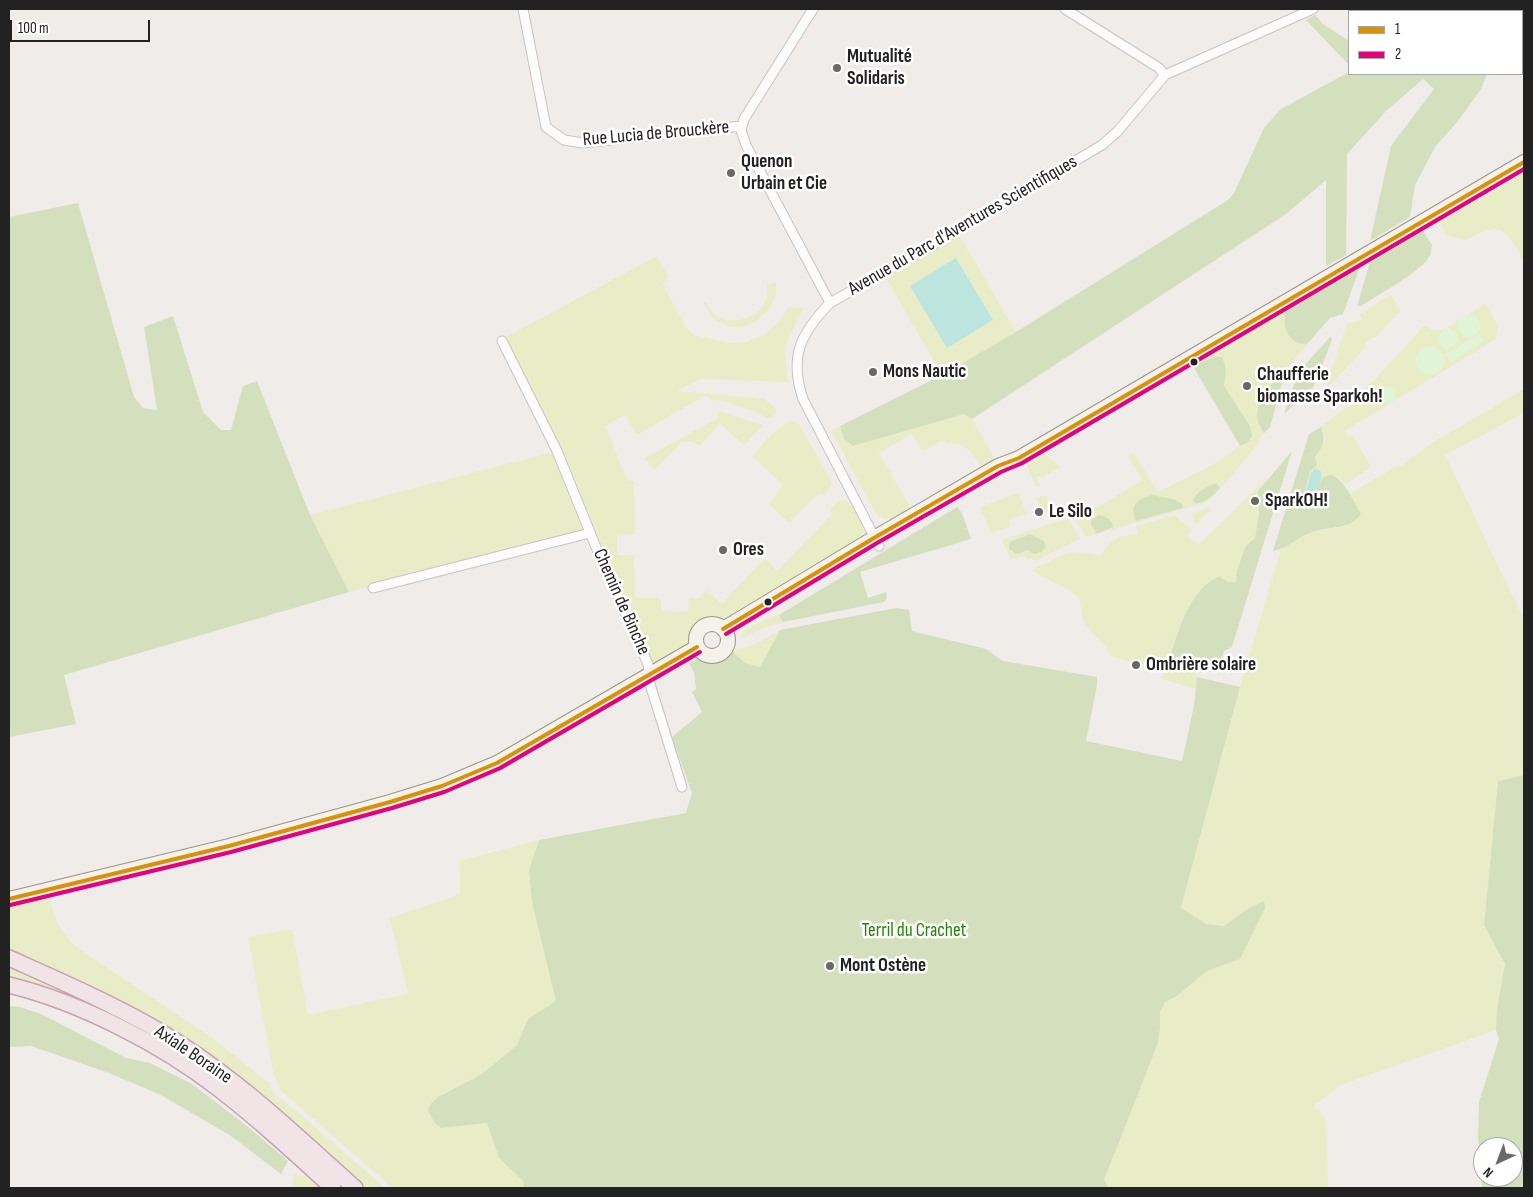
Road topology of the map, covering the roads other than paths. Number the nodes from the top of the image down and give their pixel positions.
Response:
1 (523, 9) edge
2 (813, 9) edge
3 (1065, 9) edge
4 (1314, 9) edge
5 (1165, 75) junction
6 (741, 126) junction
7 (1524, 162) edge
8 (830, 304) junction
9 (502, 341) dead end
10 (590, 533) junction
11 (876, 542) junction
12 (373, 588) dead end
13 (725, 633) junction
14 (697, 647) junction
15 (649, 675) junction
16 (682, 787) dead end
17 (9, 899) edge
18 (9, 958) edge
19 (9, 985) edge
20 (333, 1188) edge
21 (355, 1188) edge

1 - 6 street, Rue Lucia de Brouckère
2 - 6 street
3 - 5 street
4 - 5 street, Avenue du Parc d'Aventures Scientifiques
5 - 8 street, Avenue du Parc d'Aventures Scientifiques
6 - 8 street
7 - 11 main road
8 - 11 street, Avenue du Parc d'Aventures Scientifiques
9 - 10 street, Chemin de Binche
10 - 12 street, Chemin de Binche
10 - 15 street, Chemin de Binche
11 - 13 main road
13 - 14 main road
13 - 14 main road
14 - 15 main road
15 - 16 street, Chemin de Binche
15 - 17 main road
18 - 21 highway, Axiale Boraine
19 - 20 highway, Axiale Boraine

